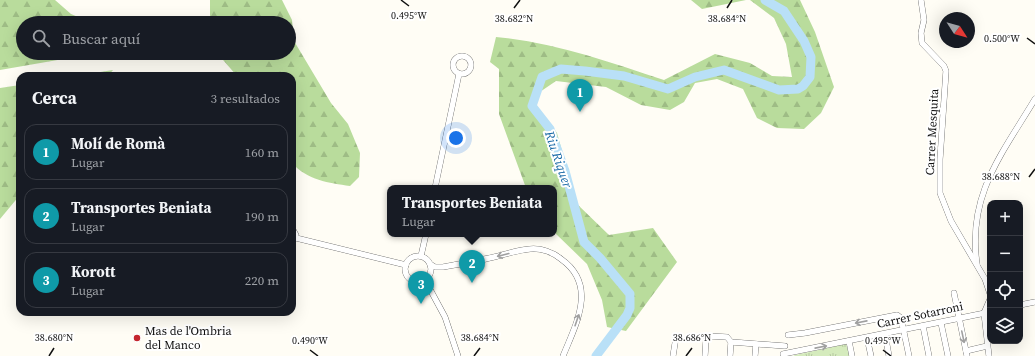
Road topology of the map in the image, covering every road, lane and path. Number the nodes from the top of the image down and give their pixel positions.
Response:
1 (921, 0) edge
2 (459, 74) dead end
3 (1035, 99) edge
4 (436, 185) edge
5 (425, 237) edge
6 (296, 240) edge
7 (421, 256) junction
8 (430, 264) junction
9 (406, 265) junction
10 (977, 266) junction
11 (425, 280) junction
12 (987, 283) edge
13 (954, 293) dead end
14 (1035, 302) edge
15 (1023, 305) edge
16 (987, 313) edge
17 (959, 318) junction
18 (941, 323) junction
19 (922, 326) junction
20 (904, 330) junction
21 (885, 334) junction
22 (676, 337) dead end
23 (867, 338) junction
24 (849, 341) junction
25 (731, 342) junction
26 (756, 344) junction
27 (785, 346) junction
28 (987, 346) joint
29 (966, 353) edge
30 (783, 355) edge
31 (458, 356) edge
32 (563, 356) edge
33 (672, 356) edge
34 (704, 356) edge
35 (730, 356) edge
36 (755, 356) edge
37 (852, 356) edge
38 (871, 356) edge
39 (890, 356) edge
40 (909, 356) edge
41 (929, 356) edge
42 (948, 356) edge
43 (989, 356) edge

1 - 10 street, Carrer Mesquita
2 - 4 street
3 - 10 street
5 - 7 street
6 - 9 street
7 - 8 street
7 - 9 street
8 - 11 street
32 -> 8 street
9 - 11 street
10 - 12 street, Carrer Mesquita
11 - 31 street
13 - 17 street
14 - 15 street
16 - 17 street, Carrer Sotarroni
17 - 18 street, Carrer Sotarroni
17 -> 29 street
18 - 19 street, Carrer Sotarroni
18 - 42 street
19 - 20 street, Carrer Sotarroni
19 - 41 street
20 - 21 street, Carrer Sotarroni
20 -> 27 street
20 - 40 street
21 - 23 street, Carrer Sotarroni
21 - 39 street
22 - 33 street
23 - 24 street, Carrer Sotarroni
23 - 38 street
30 -> 24 street, Carrer Sotarroni
24 - 37 street
25 - 26 street
25 - 34 street
25 - 35 street
26 - 27 street
26 - 36 street
27 - 30 street
28 - 29 street
28 - 43 street

